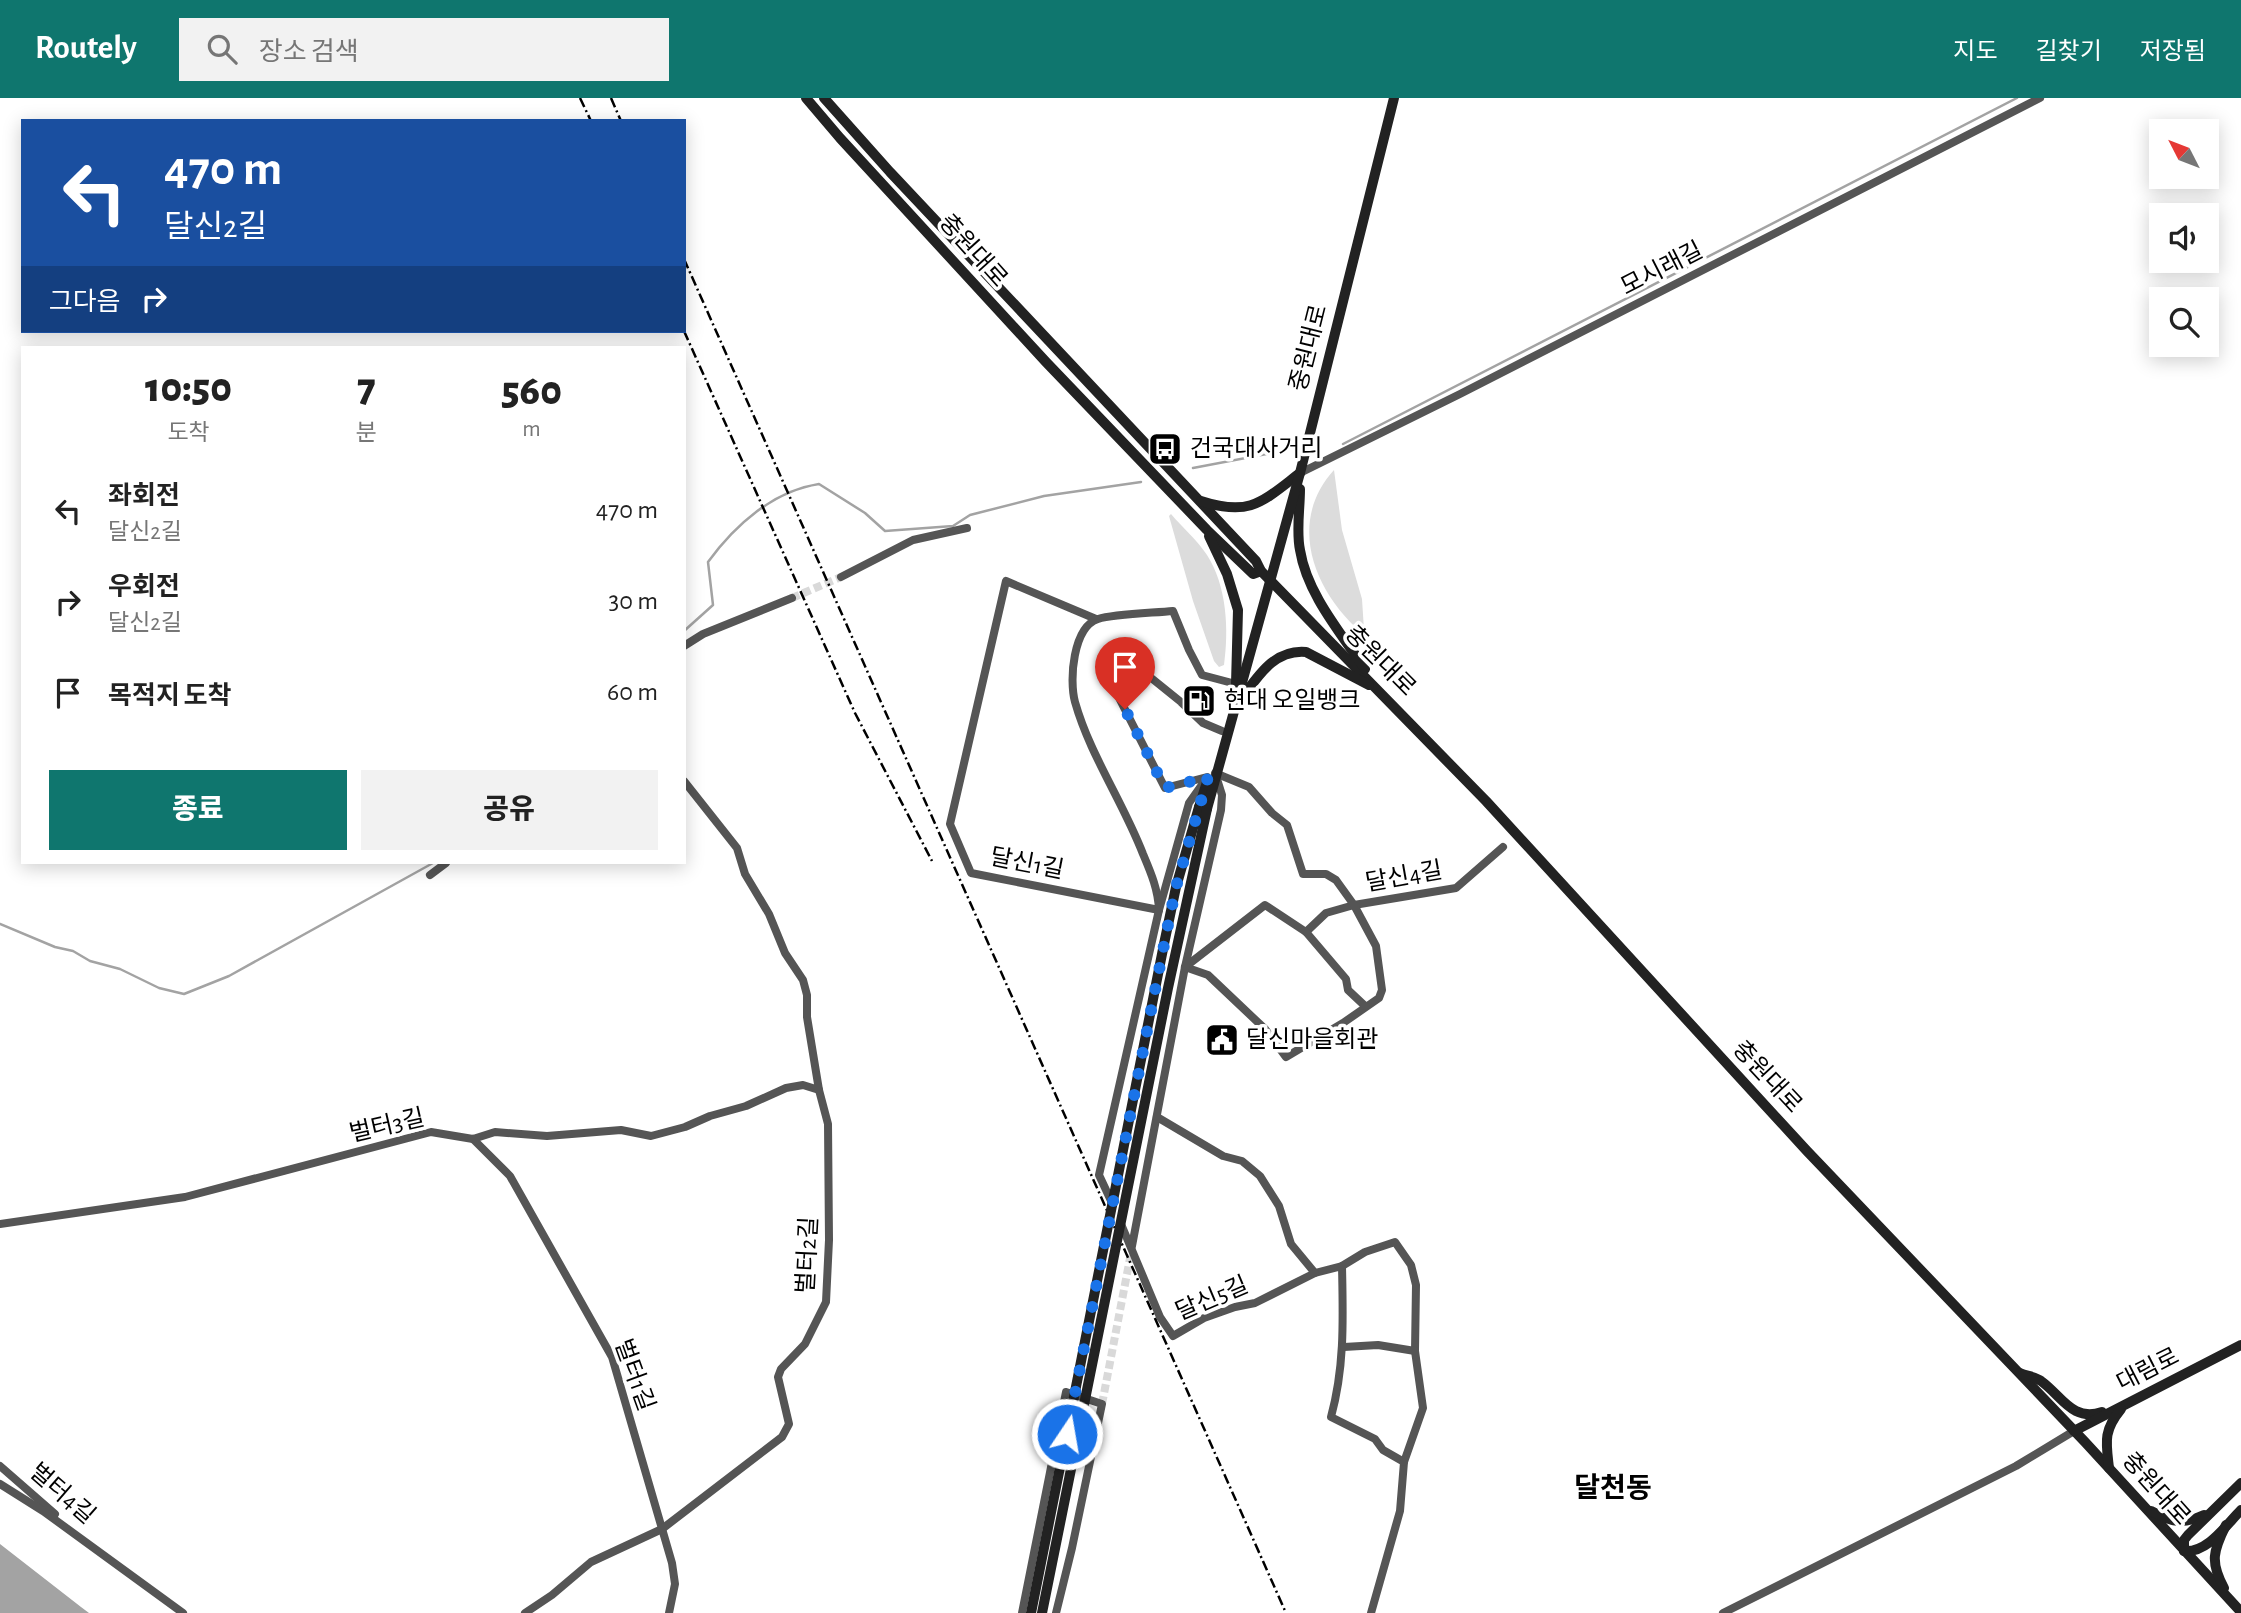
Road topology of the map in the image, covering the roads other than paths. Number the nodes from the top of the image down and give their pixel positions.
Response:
1 (806, 98) edge
2 (824, 98) edge
3 (1394, 98) edge
4 (2040, 98) edge
5 (1300, 473) junction
6 (1198, 500) junction
7 (967, 528) dead end
8 (1207, 530) junction
9 (1261, 571) junction
10 (841, 577) tunnel mouth
11 (1271, 582) junction
12 (792, 598) tunnel mouth
13 (1262, 607) junction
14 (1096, 619) junction
15 (686, 645) edge
16 (1236, 684) junction
17 (1381, 692) junction
18 (1234, 708) junction
19 (1222, 732) junction
20 (1212, 775) junction
21 (686, 784) edge
22 (1203, 808) junction
23 (1503, 846) dead end
24 (445, 864) edge
25 (430, 875) dead end
26 (1354, 905) junction
27 (1159, 910) junction
28 (1306, 932) junction
29 (1185, 967) junction
30 (1365, 1006) junction
31 (819, 1090) junction
32 (1157, 1117) junction
33 (473, 1139) junction
34 (0, 1224) edge
35 (1132, 1248) junction
36 (1342, 1266) junction
37 (1315, 1273) junction
38 (2241, 1345) edge
39 (1344, 1347) junction
40 (1415, 1351) junction
41 (2019, 1373) junction
42 (2125, 1405) junction
43 (2074, 1431) junction
44 (1404, 1462) junction
45 (0, 1466) edge
46 (2109, 1468) junction
47 (2241, 1483) edge
48 (0, 1484) edge
49 (2145, 1508) junction
50 (2213, 1510) junction
51 (2241, 1510) edge
52 (2226, 1525) junction
53 (662, 1529) junction
54 (100, 1551) junction
55 (2184, 1551) junction
56 (2232, 1602) junction
57 (2241, 1612) edge
58 (183, 1613) edge
59 (525, 1613) edge
60 (669, 1613) edge
61 (1022, 1613) edge
62 (1031, 1613) edge
63 (1042, 1613) edge
64 (1056, 1613) edge
65 (1371, 1613) edge
66 (1723, 1613) edge

1 - 8 street, 충원대로
2 - 6 street, 충원대로
3 - 5 street, 중원대로
4 - 5 street, 모시래길
5 - 6 street
5 - 11 street, 중원대로
5 - 17 street
6 - 9 street, 충원대로
7 - 10 street
8 - 9 street, 충원대로
8 - 16 street
9 - 11 street, 충원대로
11 - 13 street, 중원대로
11 - 17 street, 충원대로
12 - 15 street
13 - 16 street, 중원대로
13 - 18 street, 중원대로
14 - 16 street, 달신1길
14 - 27 street
14 - 27 street, 달신1길
16 - 19 street, 중원대로
17 - 18 street
17 - 41 street, 충원대로
18 - 20 street, 중원대로
19 - 20 street, 중원대로
19 - 20 street
20 - 22 street, 중원대로
20 - 26 street
20 - 27 street
20 - 29 street
21 - 31 street, 벌터2길
22 - 62 street, bridge
22 - 63 street, bridge
23 - 26 street, 달신4길
24 - 25 street
26 - 28 street, 달신4길
26 - 30 street
27 - 35 street
28 - 29 street
28 - 30 street
29 - 30 street
29 - 32 street
31 - 33 street, 벌터3길
31 - 53 street, 벌터2길
32 - 35 street
32 - 37 street
33 - 34 street, 벌터3길
33 - 53 street, 벌터1길
35 - 37 street, 달신5길
36 - 37 street, 달신5길
36 - 39 street
36 - 40 street, 달신5길
38 - 42 street, 대림로
39 - 40 street
39 - 44 street
40 - 44 street, 달신5길
41 - 42 street
41 - 43 street, 충원대로
42 - 43 street, 대림로
42 - 46 street
43 - 46 street, 충원대로
43 - 66 street
44 - 65 street, 달신5길
45 - 54 street, 벌터4길
46 - 49 street, 충원대로
47 - 50 street
48 - 54 street
49 - 50 street
49 - 55 street, 충원대로
50 - 55 street
51 - 52 street
52 - 55 street
52 - 56 street
53 - 59 street, 벌터2길
53 - 60 street, 벌터1길
54 - 58 street
55 - 56 street, 충원대로
56 - 57 street, 충원대로
61 - 64 street

